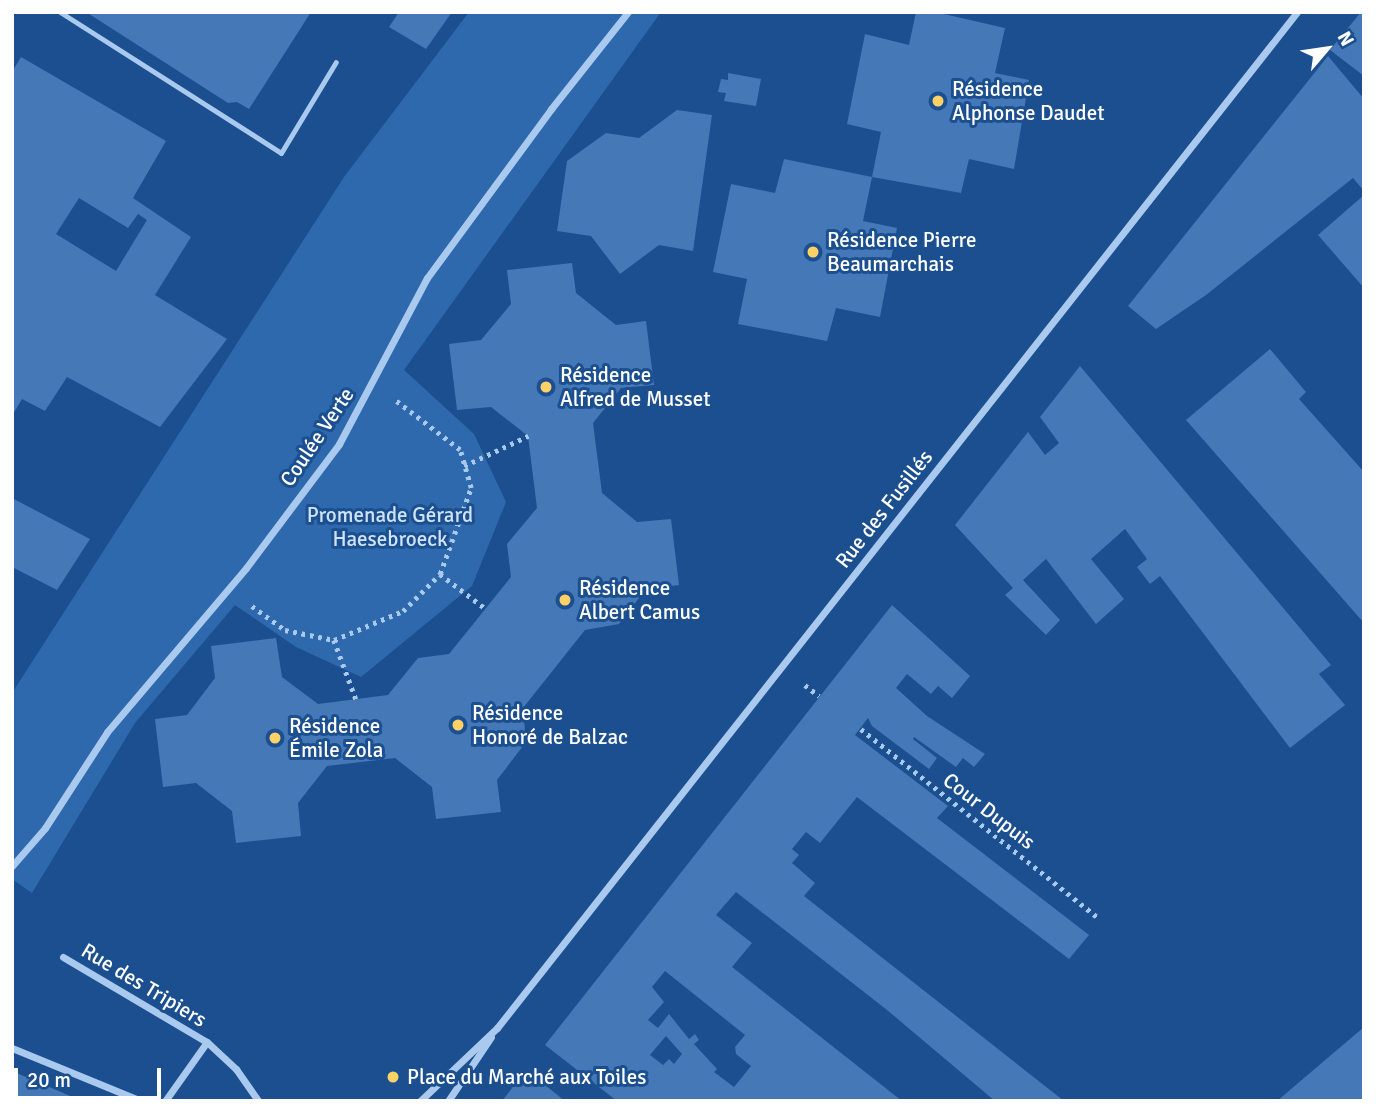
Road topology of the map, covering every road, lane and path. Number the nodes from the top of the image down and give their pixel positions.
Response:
1 (60, 12) edge
2 (628, 12) edge
3 (1297, 12) edge
4 (336, 62) dead end
5 (373, 383) junction
6 (528, 436) dead end
7 (464, 466) junction
8 (440, 574) junction
9 (229, 588) junction
10 (486, 608) dead end
11 (334, 640) junction
12 (356, 699) dead end
13 (861, 729) dead end
14 (12, 866) edge
15 (1099, 918) dead end
16 (63, 957) dead end
17 (497, 1028) junction
18 (207, 1042) junction
19 (12, 1048) edge
20 (141, 1101) edge
21 (165, 1101) edge
22 (258, 1101) edge
23 (421, 1101) edge
24 (448, 1101) edge

1 - 4 lane
2 - 5 street, Coulée Verte
3 - 17 street, Rue des Fusillés
5 - 7 path
5 - 9 street, Coulée Verte
6 - 7 path
7 - 8 path
8 - 10 path
8 - 11 path
9 - 11 path
9 - 14 street, Coulée Verte
11 - 12 path
13 - 15 path, Cour Dupuis
16 - 18 street, Rue des Tripiers
17 - 23 street, Rue des Fusillés
17 - 24 street, Rue des Fusillés
18 - 21 street, Rue des Tripiers
18 - 22 street, Rue des Tripiers
19 - 20 street

